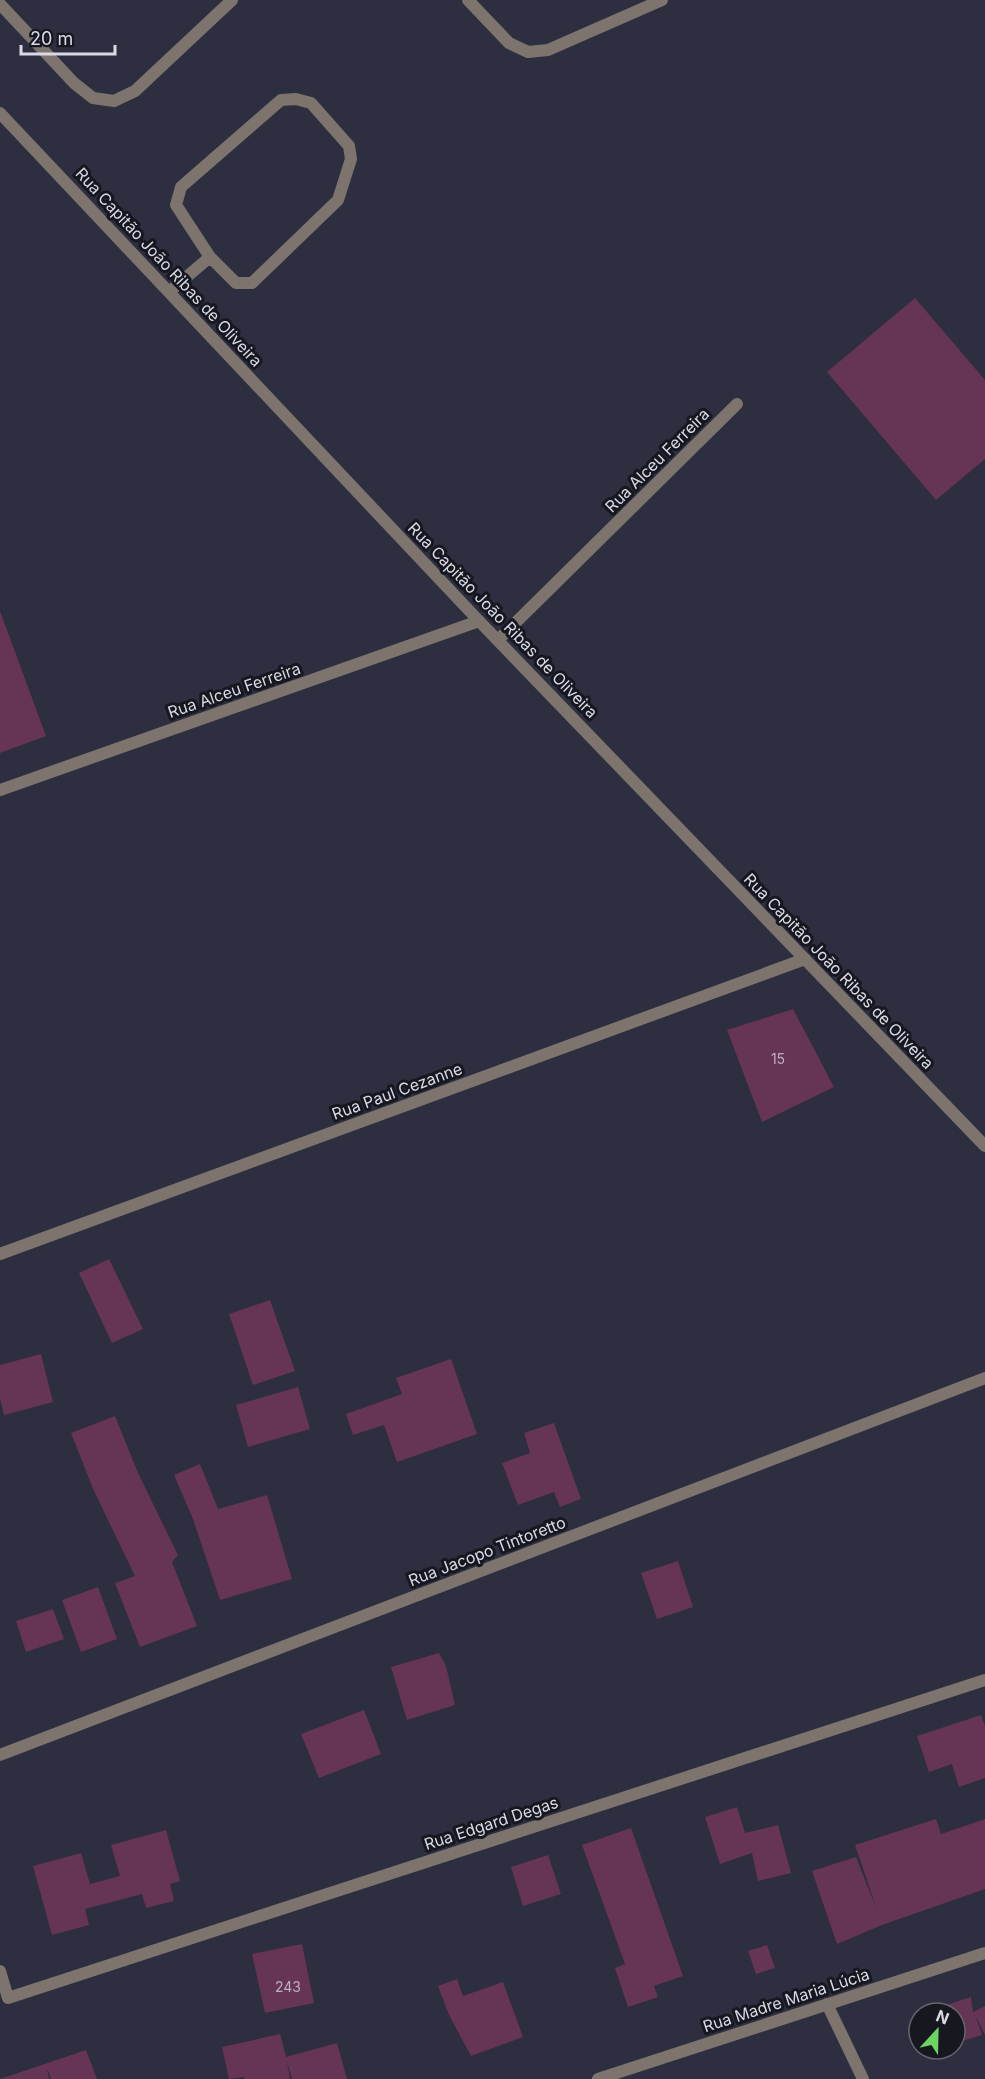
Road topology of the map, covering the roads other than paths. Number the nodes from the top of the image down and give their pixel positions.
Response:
1 (232, 0) edge
2 (468, 0) edge
3 (662, 0) edge
4 (0, 4) edge
5 (0, 113) edge
6 (210, 257) junction
7 (170, 291) junction
8 (738, 404) dead end
9 (479, 621) junction
10 (498, 640) junction
11 (0, 790) edge
12 (805, 959) junction
13 (985, 1146) edge
14 (0, 1254) edge
15 (985, 1378) edge
16 (985, 1680) edge
17 (0, 1755) edge
18 (985, 1953) edge
19 (0, 1971) edge
20 (827, 2004) junction
21 (598, 2079) edge
22 (863, 2079) edge

1 - 4 street
2 - 3 street
5 - 7 street, Rua Capitão João Ribas de Oliveira
6 - 6 street
6 - 7 street
7 - 9 street, Rua Capitão João Ribas de Oliveira
8 - 10 street, Rua Alceu Ferreira
9 - 10 street, Rua Capitão João Ribas de Oliveira
9 - 11 street, Rua Alceu Ferreira
10 - 12 street, Rua Capitão João Ribas de Oliveira
12 - 13 street, Rua Capitão João Ribas de Oliveira
12 - 14 street, Rua Paul Cezanne
15 - 17 street, Rua Jacopo Tintoretto
16 - 19 street, Rua Edgard Degas
18 - 20 street, Rua Madre Maria Lúcia
20 - 21 street, Rua Madre Maria Lúcia
20 - 22 street

